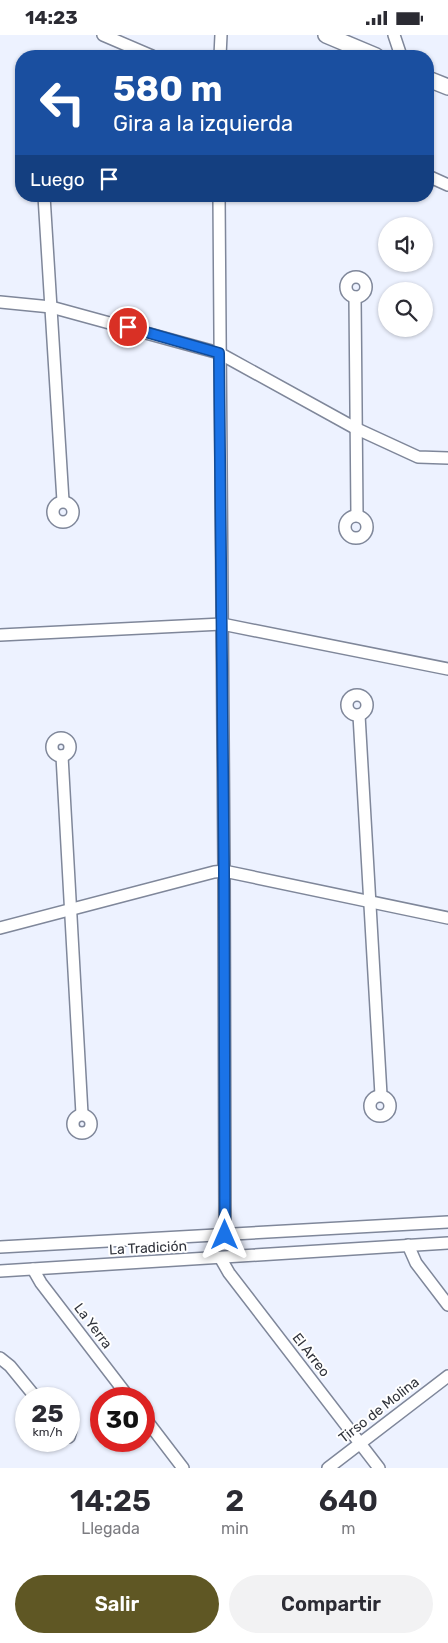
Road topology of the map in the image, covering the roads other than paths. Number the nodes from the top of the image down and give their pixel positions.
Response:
1 (103, 35) edge
2 (221, 35) edge
3 (326, 35) edge
4 (394, 35) edge
5 (138, 50) edge
6 (220, 50) edge
7 (362, 50) edge
8 (399, 50) edge
9 (434, 81) edge
10 (448, 87) edge
11 (434, 179) edge
12 (448, 185) edge
13 (44, 202) edge
14 (219, 202) edge
15 (355, 297) dead end
16 (0, 302) edge
17 (51, 307) junction
18 (219, 353) junction
19 (355, 428) junction
20 (448, 458) edge
21 (62, 501) dead end
22 (357, 515) dead end
23 (222, 624) junction
24 (0, 635) edge
25 (448, 669) edge
26 (359, 715) dead end
27 (62, 756) dead end
28 (224, 871) junction
29 (368, 901) junction
30 (71, 909) junction
31 (448, 918) edge
32 (0, 929) edge
33 (381, 1095) dead end
34 (82, 1114) dead end
35 (448, 1222) edge
36 (225, 1235) junction
37 (448, 1243) edge
38 (408, 1245) junction
39 (0, 1247) edge
40 (221, 1259) junction
41 (33, 1269) junction
42 (0, 1271) edge
43 (448, 1305) edge
44 (0, 1358) edge
45 (448, 1375) edge
46 (27, 1387) edge
47 (121, 1387) edge
48 (155, 1432) edge
49 (360, 1443) junction
50 (182, 1468) edge
51 (328, 1468) edge
52 (379, 1468) edge

1 - 5 street
2 - 6 street
3 - 7 street
4 - 8 street
9 - 10 street
11 - 12 street
13 - 17 street
14 - 18 street
15 - 19 street
16 - 17 street
17 - 18 street
17 - 21 street
18 - 19 street
18 - 23 street
19 - 20 street
19 - 22 street
23 - 24 street
23 - 25 street
23 - 28 street
26 - 29 street
27 - 30 street
28 - 29 street
28 - 30 street
28 - 36 street
29 - 31 street
29 - 33 street
30 - 32 street
30 - 34 street
35 - 36 street
36 - 39 street
37 - 38 street, La Tradición
38 - 40 street, La Tradición
38 - 43 street
40 - 41 street, La Tradición
40 - 49 street, El Arreo
41 - 42 street, La Tradición
41 - 47 street, La Yerra
44 - 46 street
45 - 49 street, Tirso de Molina
48 - 50 street
49 - 51 street, Tirso de Molina
49 - 52 street, El Arreo

